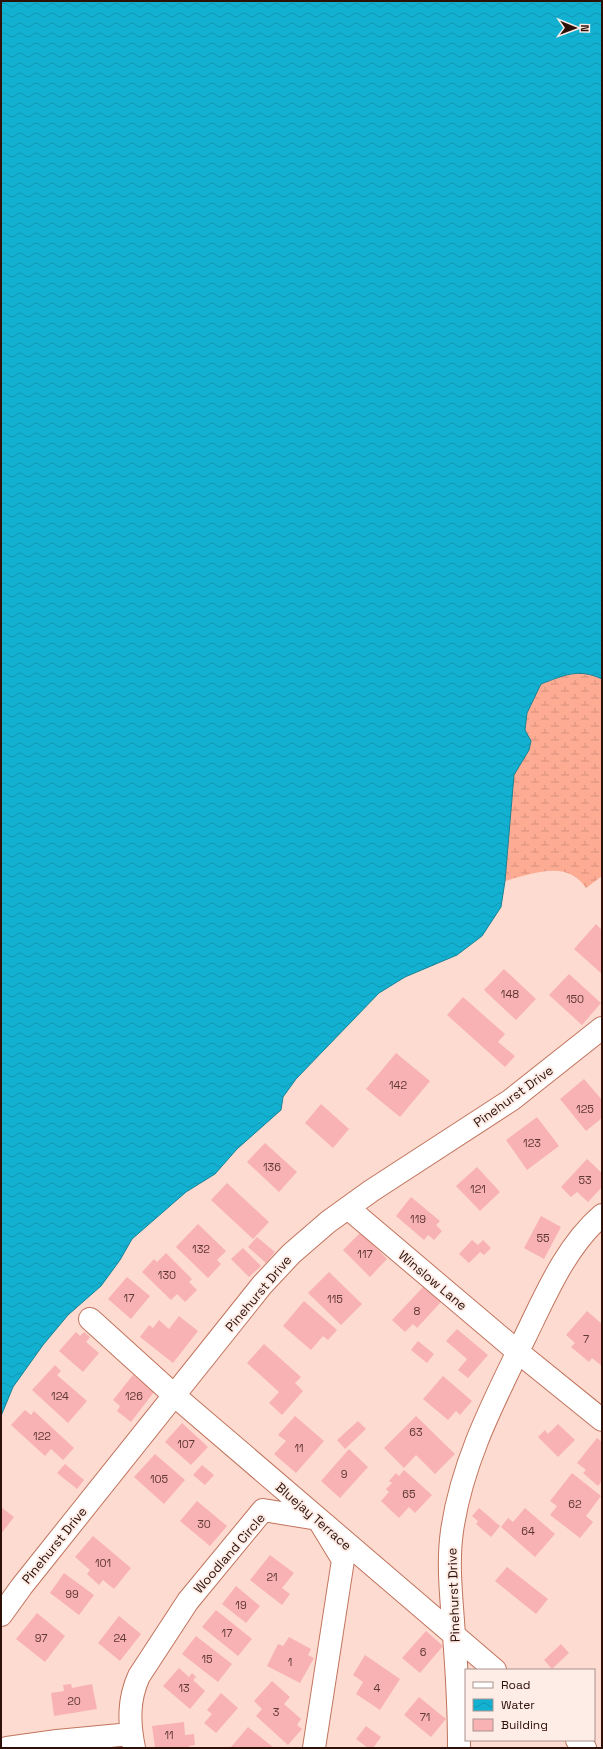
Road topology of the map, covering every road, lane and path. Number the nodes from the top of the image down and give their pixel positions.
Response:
1 (602, 1028) edge
2 (348, 1208) junction
3 (602, 1215) edge
4 (90, 1319) dead end
5 (518, 1352) junction
6 (174, 1396) junction
7 (602, 1420) edge
8 (318, 1519) junction
9 (1, 1615) edge
10 (454, 1636) junction
11 (494, 1669) edge
12 (132, 1741) edge
13 (7, 1748) edge
14 (314, 1748) edge
15 (460, 1748) edge

1 - 2 street, Pinehurst Drive
2 - 5 street, Winslow Lane
2 - 6 street, Pinehurst Drive
3 - 5 street, Pinehurst Drive
4 - 6 street, Bluejay Terrace
5 - 7 street, Winslow Lane
5 - 10 street, Pinehurst Drive
6 - 8 street, Bluejay Terrace
6 - 9 street, Pinehurst Drive
8 - 10 street, Bluejay Terrace
8 - 12 street, Woodland Circle
8 - 14 street
10 - 11 street, Bluejay Terrace
10 - 15 street, Pinehurst Drive
12 - 13 street

